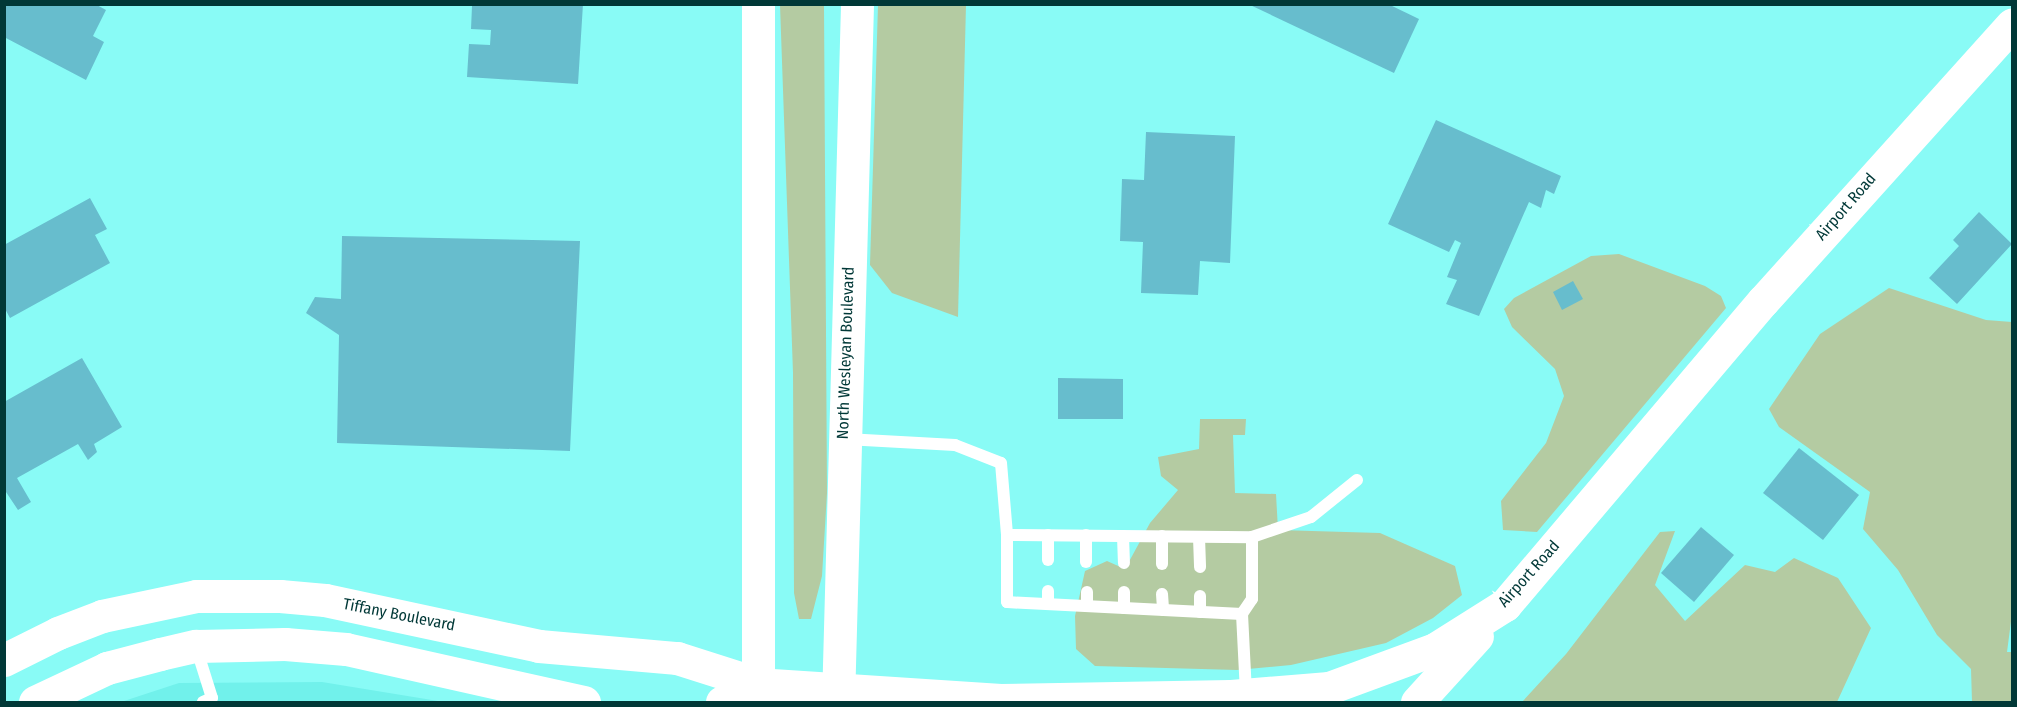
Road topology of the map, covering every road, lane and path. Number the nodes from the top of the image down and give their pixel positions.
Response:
1 (758, 4) edge
2 (857, 4) edge
3 (2013, 24) edge
4 (844, 439) junction
5 (1357, 480) dead end
6 (1007, 535) junction
7 (1048, 535) junction
8 (1086, 536) junction
9 (1124, 536) junction
10 (1162, 536) junction
11 (1199, 537) junction
12 (1252, 537) junction
13 (1048, 561) dead end
14 (1086, 562) dead end
15 (1124, 563) dead end
16 (1162, 564) dead end
17 (1200, 567) dead end
18 (1087, 592) dead end
19 (1124, 592) dead end
20 (1162, 594) dead end
21 (1200, 596) dead end
22 (1505, 605) junction
23 (1087, 606) junction
24 (1124, 608) junction
25 (1162, 610) junction
26 (1200, 612) junction
27 (1242, 614) junction
28 (196, 646) junction
29 (4, 660) edge
30 (758, 693) edge
31 (1246, 695) junction
32 (838, 697) edge
33 (210, 701) edge
34 (35, 702) edge
35 (584, 702) edge
36 (722, 702) edge
37 (1417, 702) edge

1 - 30 main road
2 - 4 main road, North Wesleyan Boulevard
3 - 22 main road, Airport Road
4 - 6 lane
4 - 32 main road, North Wesleyan Boulevard
5 - 12 lane
6 - 7 lane
6 - 23 lane
7 - 8 lane
7 - 13 lane
8 - 9 lane
8 - 14 lane
9 - 10 lane
9 - 15 lane
10 - 11 lane
10 - 16 lane
11 - 12 lane
11 - 17 lane
12 - 27 lane
18 - 23 lane
19 - 24 lane
20 - 25 lane
21 - 26 lane
22 - 31 main road, Airport Road
22 - 37 main road
23 - 24 lane
24 - 25 lane
25 - 26 lane
26 - 27 lane
27 - 31 lane
28 - 33 lane
28 - 34 main road
28 - 35 main road
29 - 30 main road, Tiffany Boulevard
30 - 32 main road, Airport Road
30 - 36 main road
31 - 32 main road, Airport Road

